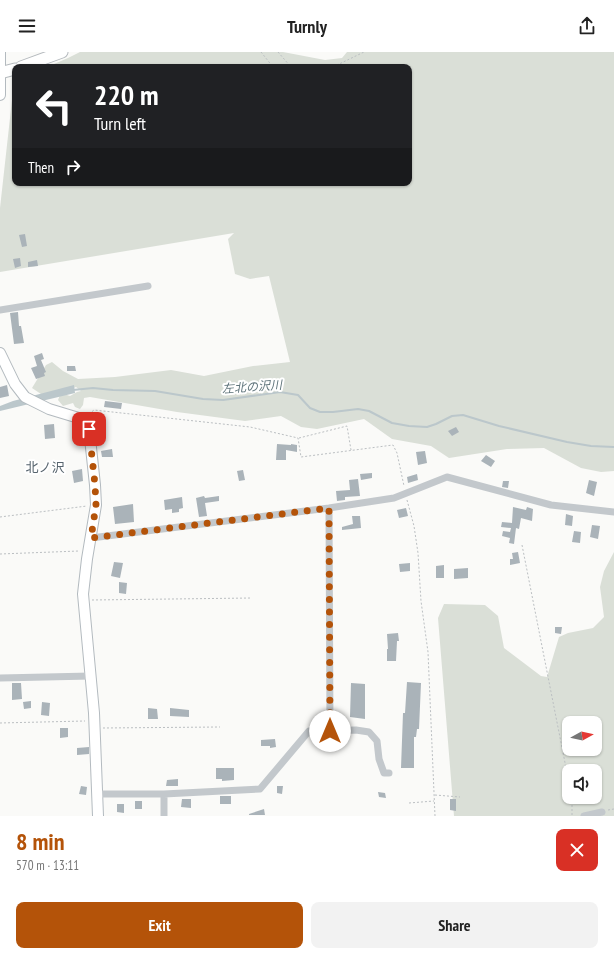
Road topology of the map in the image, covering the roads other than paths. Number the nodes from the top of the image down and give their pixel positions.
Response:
1 (0, 52) edge
2 (62, 52) edge
3 (29, 64) edge
4 (12, 70) edge
5 (0, 73) edge
6 (0, 95) edge
7 (148, 286) dead end
8 (0, 310) edge
9 (0, 353) edge
10 (2, 364) edge
11 (329, 508) junction
12 (614, 512) edge
13 (91, 538) junction
14 (91, 676) junction
15 (0, 678) edge
16 (330, 731) junction
17 (388, 772) dead end
18 (97, 794) junction
19 (164, 794) junction
20 (602, 812) dead end
21 (98, 816) edge
22 (164, 816) edge
23 (584, 816) edge

1 - 5 street
2 - 3 main road
4 - 5 main road
5 - 6 street
7 - 8 street
9 - 10 street
10 - 13 street
11 - 12 street
11 - 13 street
11 - 16 street
13 - 14 street
14 - 15 street
14 - 18 street
16 - 17 street
16 - 19 street
18 - 19 street
18 - 21 street
19 - 22 street
20 - 23 street

